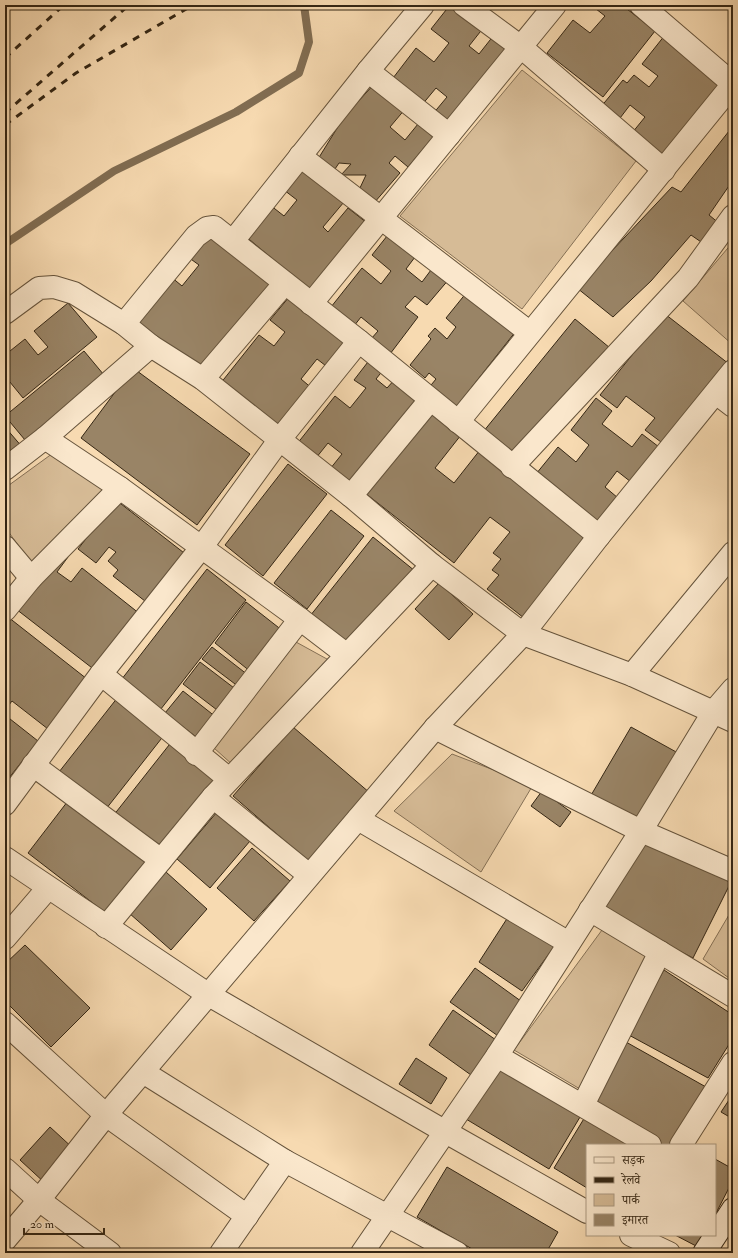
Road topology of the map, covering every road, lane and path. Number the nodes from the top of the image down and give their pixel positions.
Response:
1 (423, 5) edge
2 (464, 5) edge
3 (555, 5) edge
4 (641, 5) edge
5 (521, 47) junction
6 (368, 71) junction
7 (733, 84) edge
8 (449, 135) junction
9 (300, 156) junction
10 (664, 170) junction
11 (733, 216) edge
12 (381, 218) junction
13 (233, 241) junction
14 (285, 283) junction
15 (311, 304) junction
16 (5, 313) edge
17 (124, 324) junction
18 (530, 332) junction
19 (359, 341) junction
20 (151, 346) junction
21 (733, 370) edge
22 (202, 379) junction
23 (716, 393) junction
24 (430, 400) junction
25 (733, 406) edge
26 (458, 422) junction
27 (45, 438) junction
28 (280, 439) junction
29 (512, 467) junction
30 (5, 469) edge
31 (120, 488) junction
32 (351, 496) junction
33 (599, 536) junction
34 (5, 547) edge
35 (201, 548) junction
36 (733, 553) edge
37 (432, 565) junction
38 (31, 578) junction
39 (5, 610) edge
40 (300, 619) junction
41 (524, 634) junction
42 (347, 656) junction
43 (101, 674) junction
44 (632, 675) junction
45 (733, 689) edge
46 (714, 711) junction
47 (733, 721) edge
48 (435, 728) junction
49 (196, 754) junction
50 (33, 765) junction
51 (229, 779) junction
52 (213, 797) junction
53 (5, 804) edge
54 (358, 819) junction
55 (641, 830) junction
56 (5, 858) edge
57 (161, 860) junction
58 (733, 871) edge
59 (309, 875) junction
60 (48, 888) junction
61 (590, 910) junction
62 (106, 927) junction
63 (5, 938) edge
64 (569, 943) junction
65 (660, 952) junction
66 (209, 994) junction
67 (733, 996) edge
68 (5, 1023) edge
69 (497, 1056) junction
70 (733, 1063) edge
71 (143, 1072) junction
72 (583, 1104) junction
73 (106, 1115) junction
74 (444, 1131) junction
75 (648, 1144) edge
76 (682, 1144) edge
77 (285, 1161) junction
78 (5, 1169) edge
79 (39, 1200) junction
80 (733, 1209) edge
81 (586, 1211) edge
82 (387, 1215) junction
83 (247, 1216) junction
84 (716, 1235) edge
85 (633, 1236) edge
86 (715, 1236) edge
87 (5, 1240) edge
88 (110, 1253) edge
89 (221, 1253) edge
90 (362, 1253) edge
91 (457, 1253) edge
92 (669, 1253) edge
93 (704, 1253) edge

1 - 6 street
2 - 5 street
3 - 5 street
4 - 7 street
5 - 8 street
5 - 10 street
6 - 8 street
6 - 9 street
7 - 10 street
8 - 12 street
9 - 12 street
9 - 13 street
10 - 18 street
11 - 29 street
12 - 15 street
12 - 18 street
13 - 14 street
13 - 17 street
14 - 15 street
14 - 22 street
15 - 19 street
16 - 17 street
17 - 20 street
18 - 26 street
19 - 24 street
19 - 28 street
20 - 22 street
20 - 27 street
21 - 23 street
22 - 28 street
23 - 25 street
23 - 33 street
24 - 26 street
24 - 32 street
26 - 29 street
27 - 30 street
27 - 31 street
28 - 32 street
28 - 35 street
29 - 33 street
31 - 35 street
31 - 38 street
32 - 37 street
33 - 41 street
34 - 38 street
35 - 40 street
35 - 43 street
36 - 44 street
37 - 41 street
37 - 42 street
38 - 39 street
40 - 42 street
40 - 49 street
41 - 44 street
41 - 48 street
42 - 51 street
43 - 49 street
43 - 50 street
44 - 46 street
45 - 46 street
46 - 47 street
46 - 55 street
48 - 54 street
48 - 55 street
49 - 51 street
50 - 53 street
50 - 57 street
51 - 52 street
52 - 57 street
52 - 59 street
54 - 59 street
54 - 64 street
55 - 58 street
55 - 61 street
56 - 60 street
57 - 62 street
59 - 66 street
60 - 62 street
60 - 63 street
61 - 64 street
61 - 65 street
62 - 66 street
64 - 69 street
65 - 67 street
65 - 72 street
66 - 71 street
66 - 74 street
68 - 73 street
69 - 72 street
69 - 74 street
70 - 76 street
71 - 73 street
71 - 77 street
72 - 75 street
73 - 79 street
73 - 83 street
74 - 81 street
74 - 82 street
77 - 82 street
77 - 83 street
78 - 79 street
79 - 87 street
79 - 88 street
80 - 84 street
82 - 90 street
82 - 91 street
83 - 89 street
85 - 92 street
86 - 93 street

